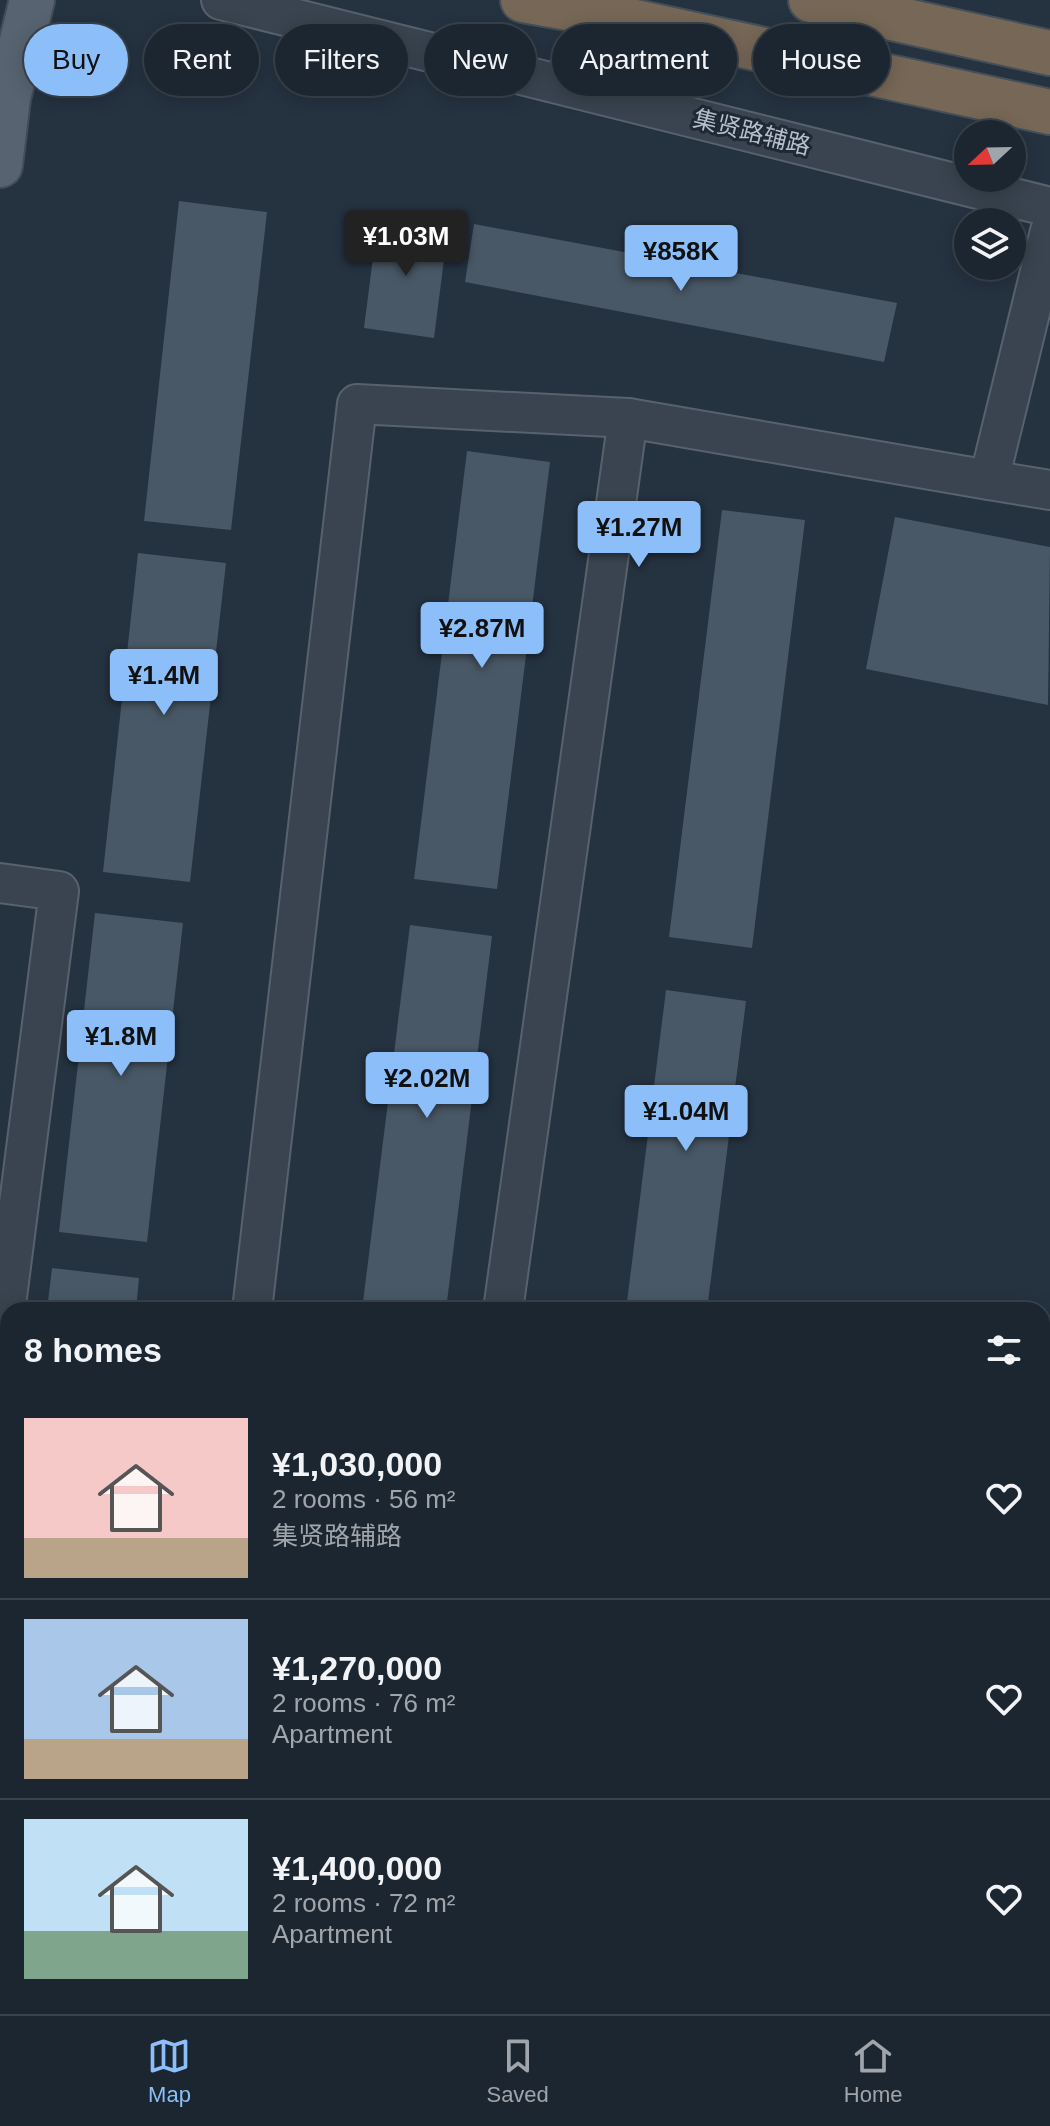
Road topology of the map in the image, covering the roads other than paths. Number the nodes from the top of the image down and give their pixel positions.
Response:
1 (32, 0) edge
2 (221, 0) edge
3 (523, 0) edge
4 (811, 0) edge
5 (1039, 49) edge
6 (1050, 112) edge
7 (0, 165) edge
8 (1050, 207) edge
9 (1050, 231) edge
10 (628, 418) junction
11 (989, 480) junction
12 (1050, 490) edge
13 (0, 883) edge
14 (6, 1302) edge
15 (253, 1302) edge
16 (504, 1302) edge

1 - 7 main road
2 - 8 street, 集贤路辅路
3 - 6 highway
4 - 5 highway
9 - 11 street
10 - 11 street
10 - 15 street
10 - 16 street
11 - 12 street
13 - 14 street

